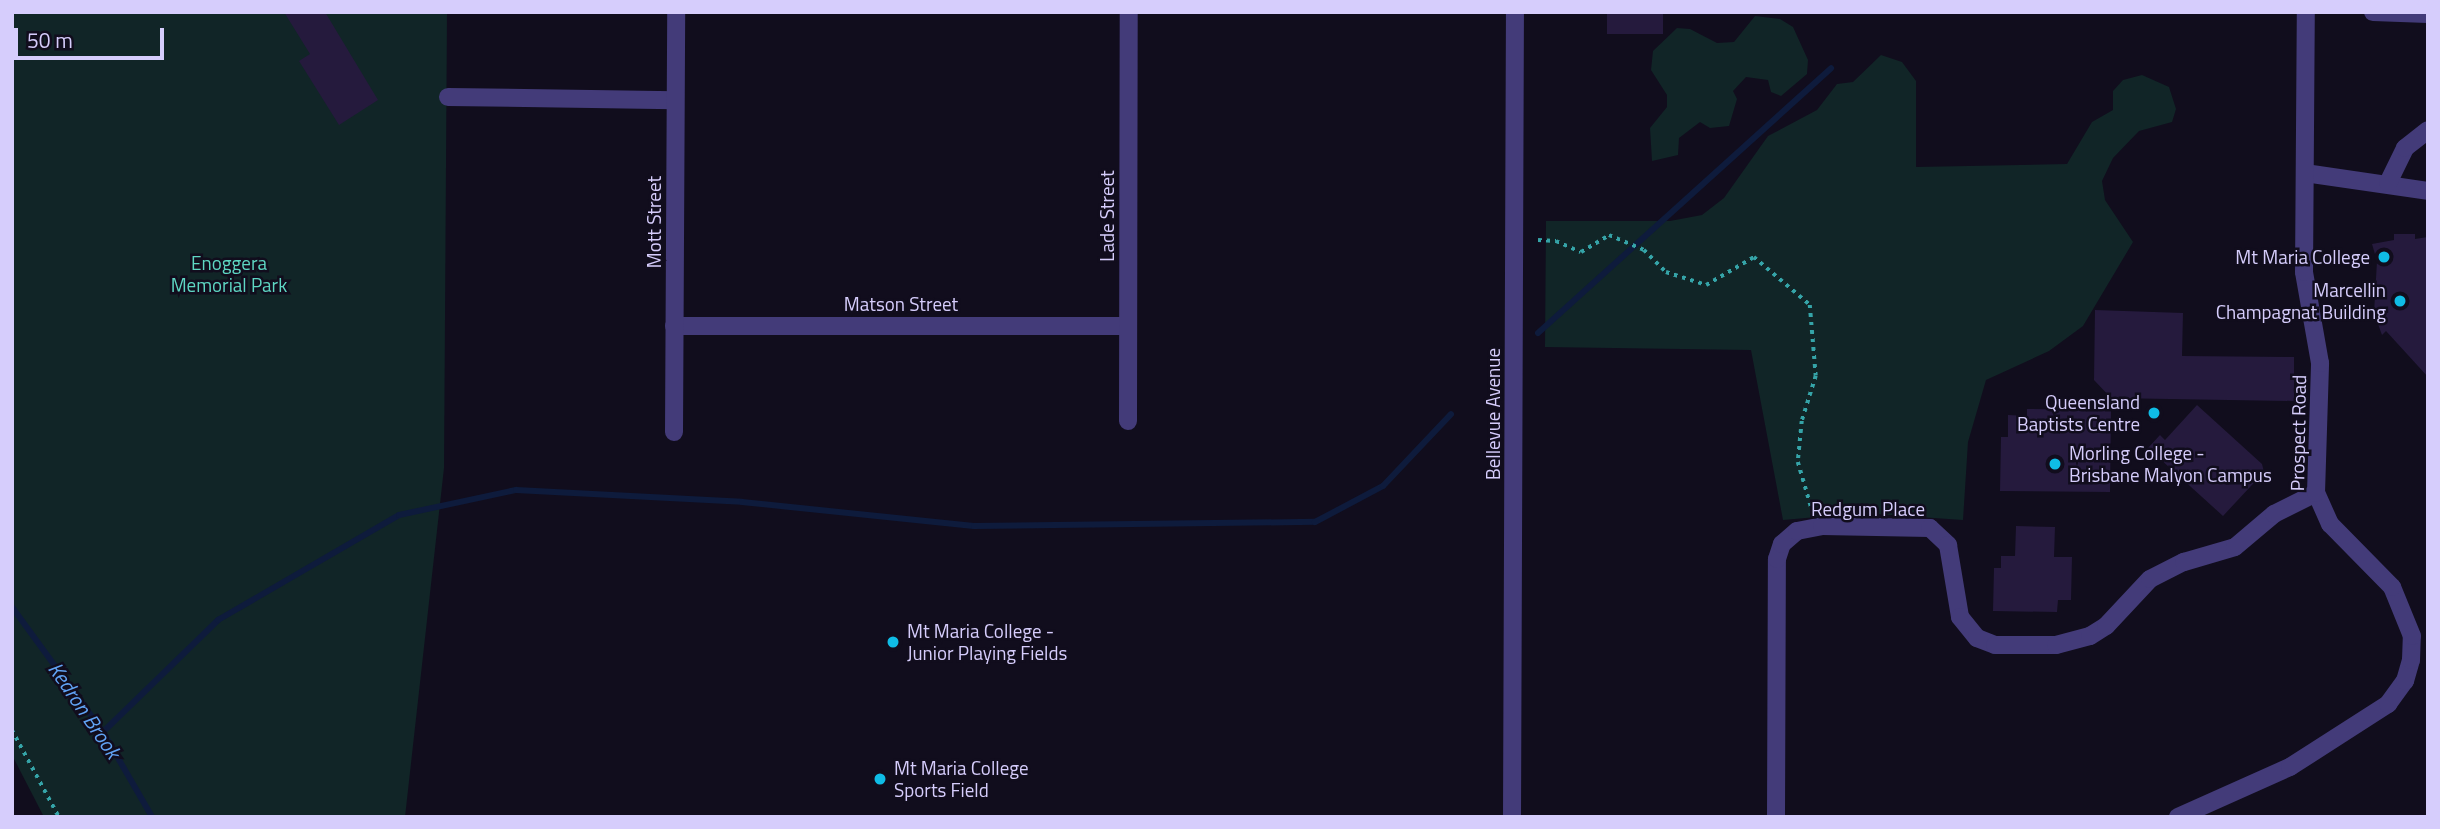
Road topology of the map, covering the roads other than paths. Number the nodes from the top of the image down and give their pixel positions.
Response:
1 (676, 12) edge
2 (1129, 12) edge
3 (1515, 12) edge
4 (2306, 12) edge
5 (2373, 12) edge
6 (2428, 15) edge
7 (448, 97) dead end
8 (675, 100) junction
9 (2428, 130) edge
10 (2305, 173) junction
11 (2389, 183) junction
12 (2428, 191) edge
13 (674, 326) junction
14 (1128, 326) junction
15 (1128, 421) dead end
16 (674, 432) dead end
17 (2316, 493) junction
18 (1512, 817) edge
19 (1776, 817) edge
20 (2178, 817) edge

1 - 8 street, Mott Street
2 - 14 street, Lade Street
3 - 18 street, Bellevue Avenue
4 - 10 street, Prospect Road
5 - 6 street
7 - 8 street
8 - 13 street, Mott Street
9 - 11 street
10 - 11 street
10 - 17 street, Prospect Road
11 - 12 street
13 - 14 street, Matson Street
13 - 16 street, Mott Street
14 - 15 street, Lade Street
17 - 19 street, Redgum Place
17 - 20 street, Prospect Road

